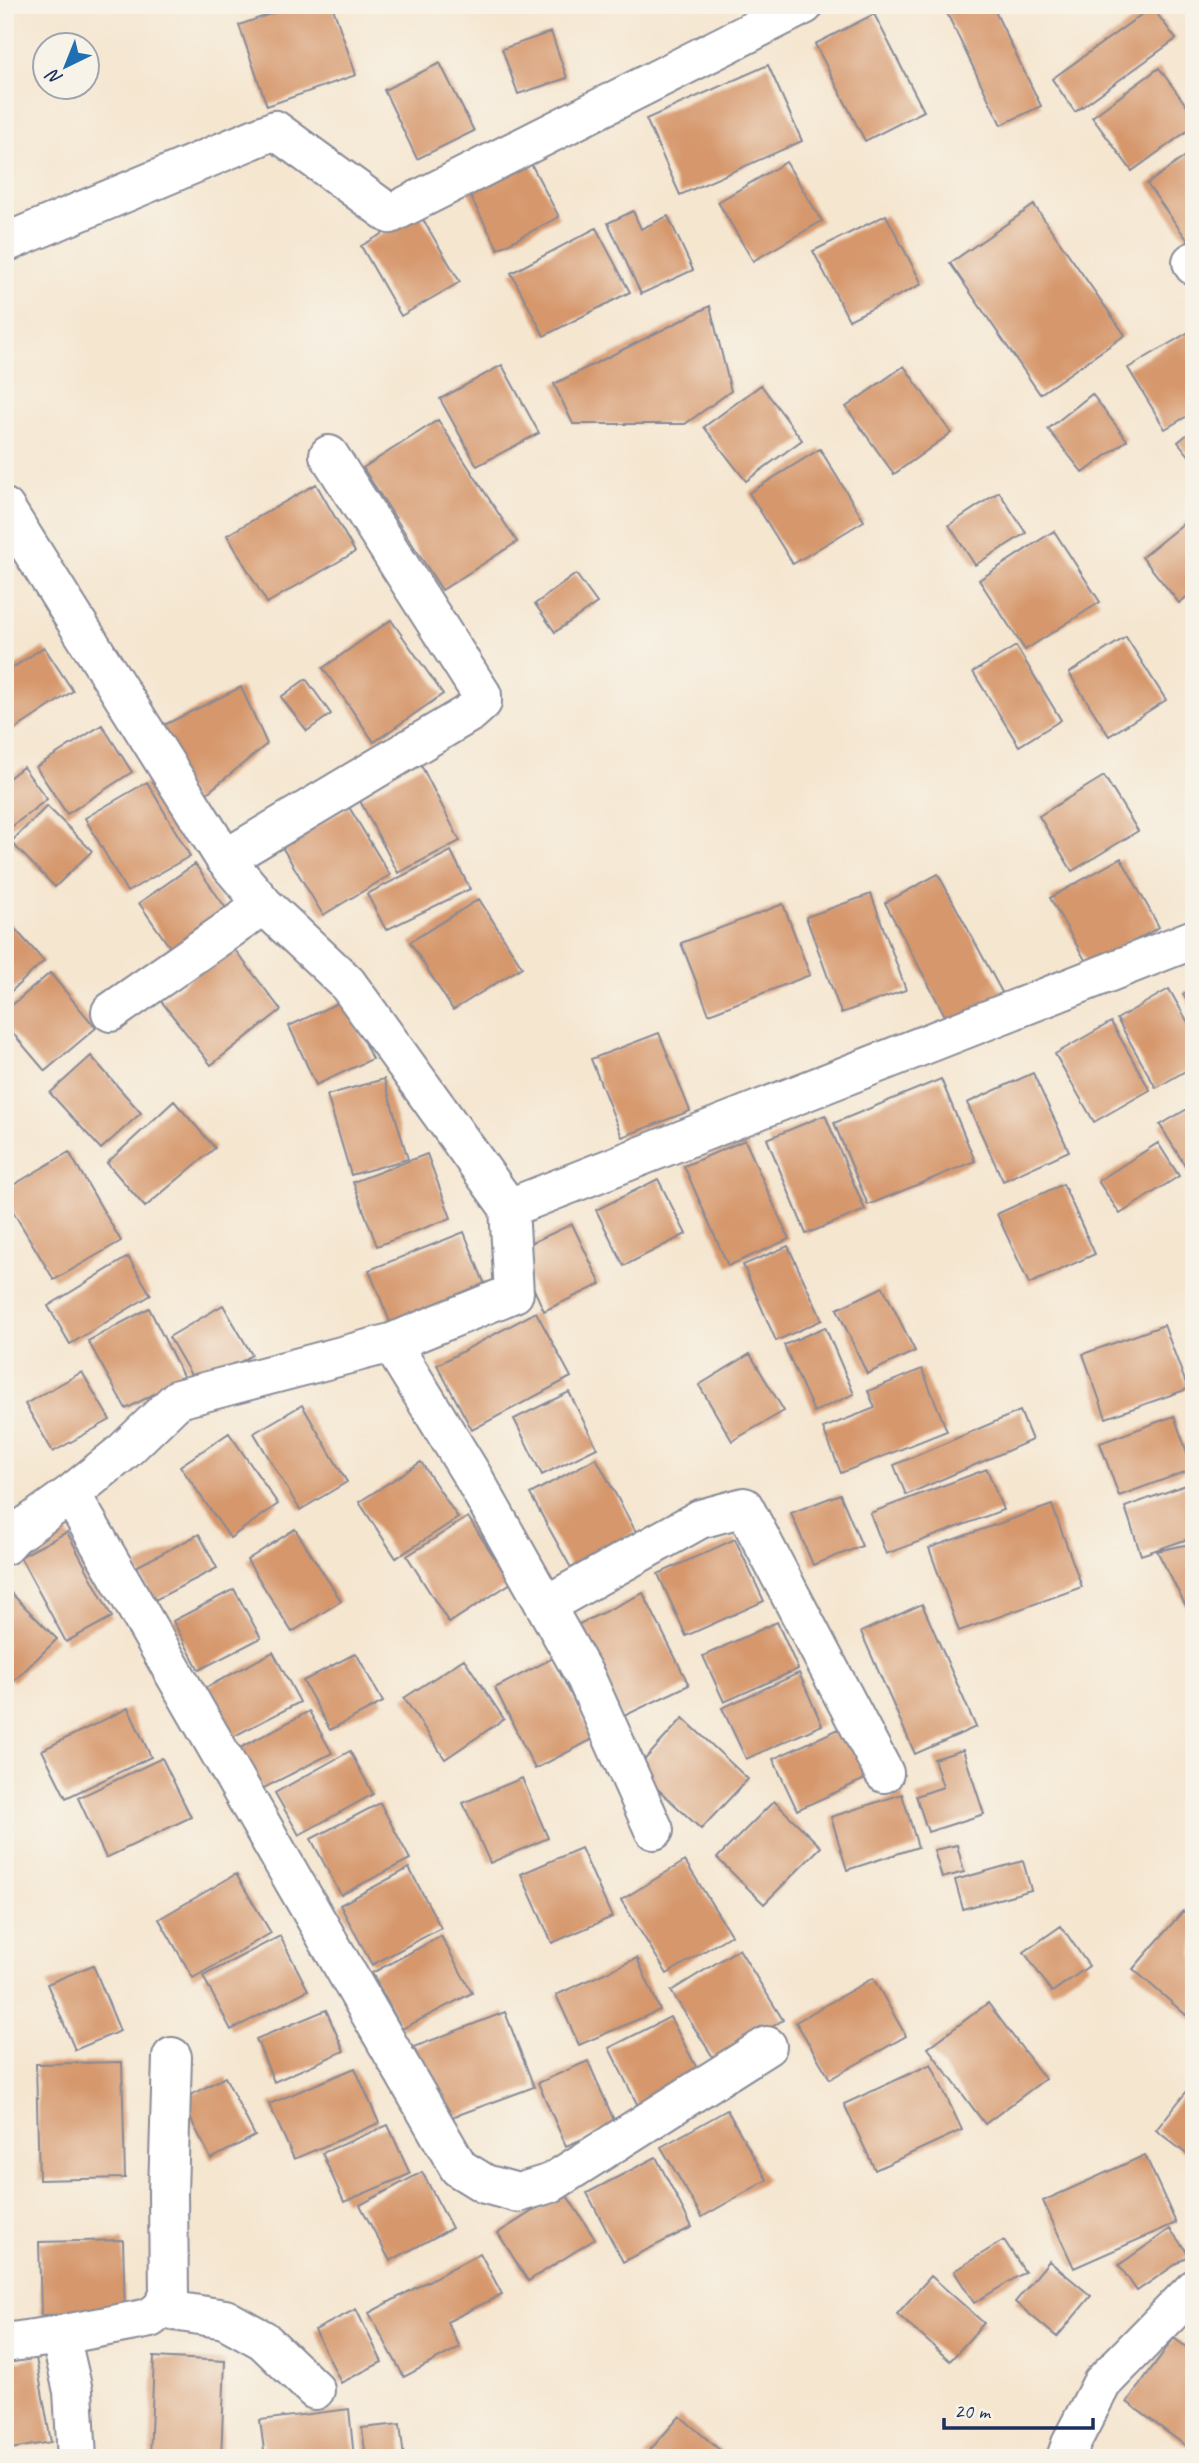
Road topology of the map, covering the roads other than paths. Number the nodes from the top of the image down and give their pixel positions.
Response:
1 (804, 5) edge
2 (5, 243) edge
3 (329, 454) dead end
4 (5, 508) edge
5 (225, 859) junction
6 (264, 905) junction
7 (1194, 939) edge
8 (111, 1012) dead end
9 (509, 1208) junction
10 (391, 1343) junction
11 (71, 1494) junction
12 (8, 1533) edge
13 (546, 1605) junction
14 (884, 1773) dead end
15 (654, 1830) dead end
16 (767, 2046) dead end
17 (172, 2056) dead end
18 (1194, 2289) edge
19 (161, 2309) junction
20 (60, 2336) junction
21 (5, 2343) edge
22 (315, 2390) dead end
23 (77, 2458) edge
24 (1066, 2458) edge

1 - 2 street
3 - 5 street
4 - 5 street
5 - 6 street
6 - 8 street
6 - 9 street
7 - 9 street
9 - 10 street
10 - 11 street
10 - 13 street
11 - 12 street
11 - 16 street
13 - 14 street
13 - 15 street
17 - 19 street
18 - 24 street
19 - 20 street
19 - 22 street
20 - 21 street
20 - 23 street

